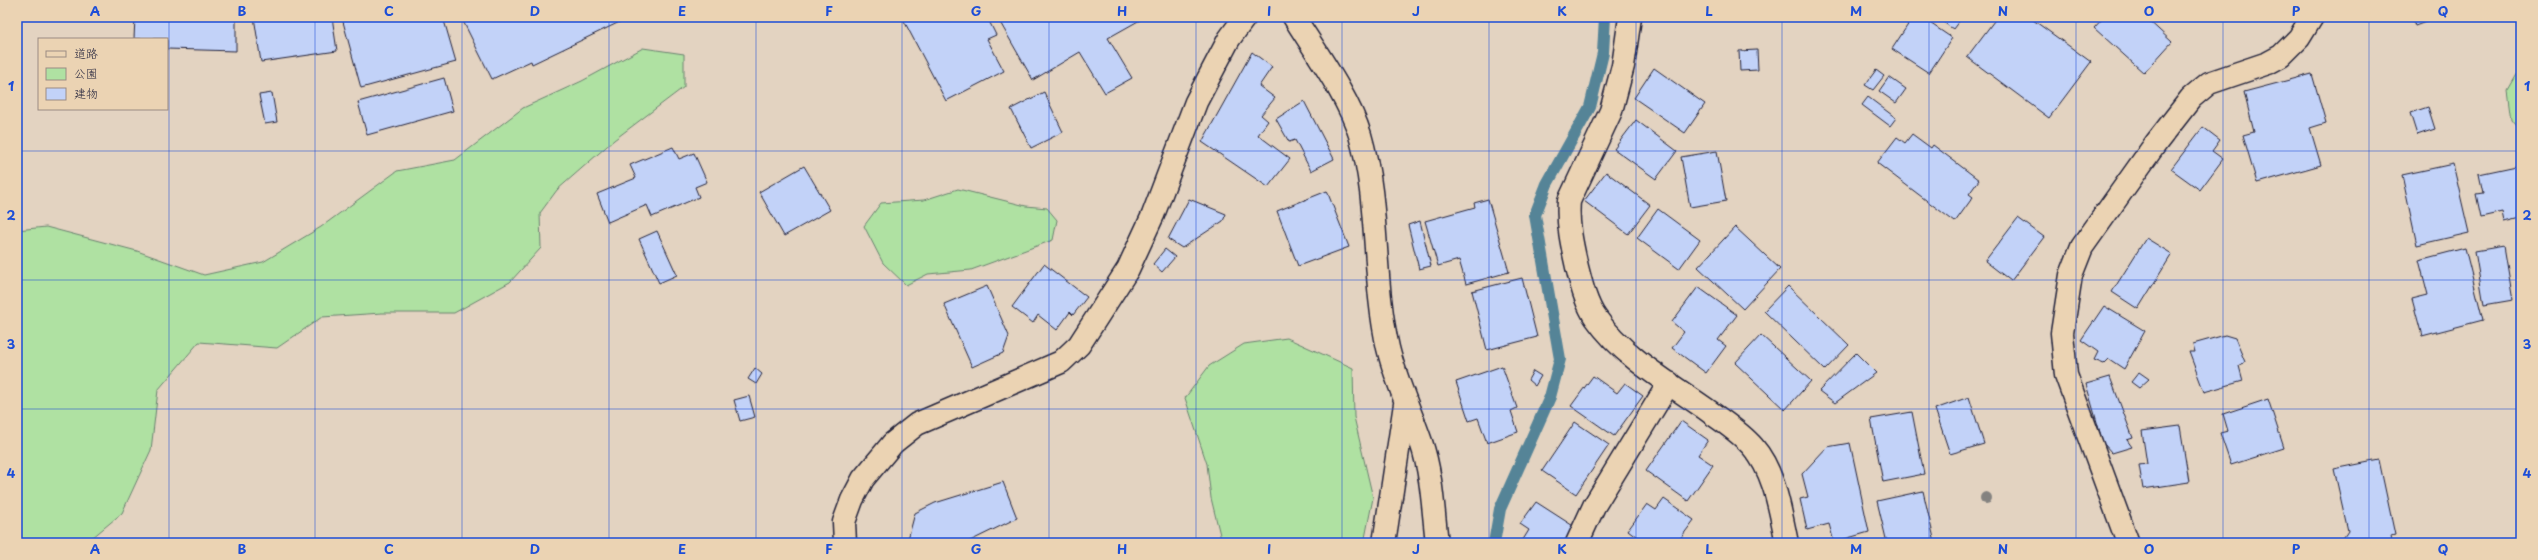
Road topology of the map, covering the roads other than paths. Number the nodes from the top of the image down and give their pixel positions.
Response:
1 (1245, 17) edge
2 (1294, 17) edge
3 (1630, 17) edge
4 (2312, 17) edge
5 (1669, 383) junction
6 (1406, 403) junction
7 (845, 543) edge
8 (1384, 543) edge
9 (1437, 543) edge
10 (1578, 543) edge
11 (1787, 543) edge
12 (2128, 543) edge

1 - 7 street
2 - 6 street
3 - 5 street
4 - 12 street
5 - 10 street
5 - 11 street
6 - 8 street
6 - 9 street

